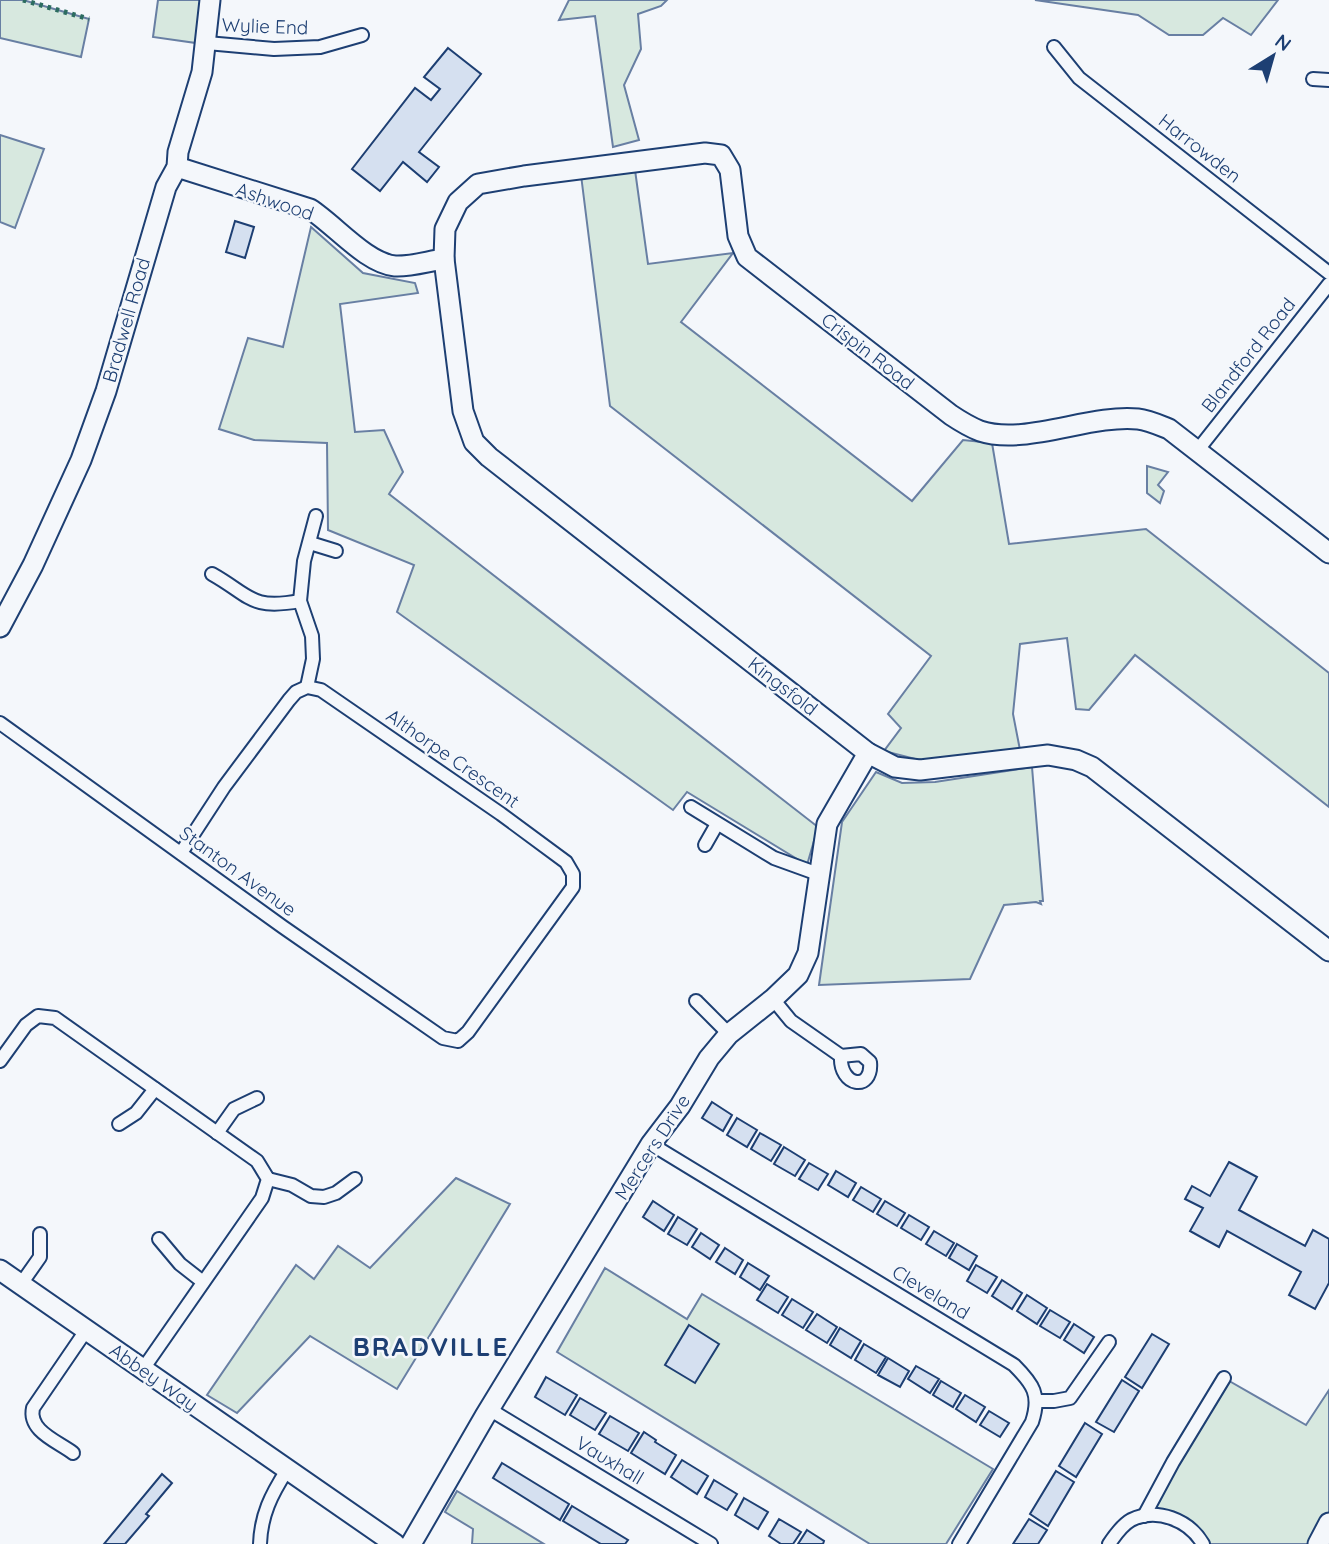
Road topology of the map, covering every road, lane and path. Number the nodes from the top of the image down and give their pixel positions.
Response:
1 (210, 0) edge
2 (362, 35) dead end
3 (207, 43) junction
4 (1054, 47) dead end
5 (1313, 79) dead end
6 (1329, 80) edge
7 (177, 167) junction
8 (458, 202) joint
9 (444, 260) junction
10 (1329, 273) edge
11 (1329, 284) edge
12 (1198, 451) junction
13 (316, 516) dead end
14 (310, 543) junction
15 (336, 551) dead end
16 (1329, 553) edge
17 (212, 574) dead end
18 (300, 601) junction
19 (0, 627) edge
20 (307, 687) junction
21 (0, 723) edge
22 (868, 753) junction
23 (691, 807) dead end
24 (717, 824) junction
25 (705, 845) dead end
26 (181, 853) junction
27 (821, 875) junction
28 (1329, 951) edge
29 (773, 999) junction
30 (696, 1001) dead end
31 (729, 1034) junction
32 (458, 1041) joint
33 (841, 1056) dead end
34 (0, 1062) edge
35 (155, 1088) junction
36 (257, 1097) dead end
37 (119, 1124) dead end
38 (217, 1133) junction
39 (651, 1144) junction
40 (268, 1179) junction
41 (355, 1180) dead end
42 (40, 1234) dead end
43 (159, 1239) dead end
44 (0, 1269) edge
45 (203, 1282) junction
46 (22, 1284) junction
47 (87, 1328) junction
48 (1109, 1342) dead end
49 (143, 1369) junction
50 (1224, 1378) dead end
51 (1036, 1401) junction
52 (489, 1409) junction
53 (73, 1453) dead end
54 (286, 1470) junction
55 (1144, 1516) junction
56 (1329, 1523) edge
57 (260, 1544) edge
58 (395, 1544) edge
59 (411, 1544) edge
60 (711, 1544) edge
61 (959, 1544) edge
62 (1109, 1544) edge
63 (1203, 1544) edge
64 (1318, 1544) edge

1 - 3 street, Bradwell Road
2 - 3 street, Wylie End
3 - 7 street, Bradwell Road
4 - 10 street, Harrowden
5 - 6 street
7 - 9 street, Ashwood
7 - 19 street, Bradwell Road
8 - 9 street, Kingsfold
8 - 12 street, Crispin Road
9 - 22 street, Kingsfold
11 - 12 street, Blandford Road
12 - 16 street, Crispin Road
13 - 14 street
14 - 15 street
14 - 18 street
17 - 18 street
18 - 20 street
20 - 26 street
20 - 32 street, Althorpe Crescent
21 - 26 street, Stanton Avenue
22 - 27 street, Mercers Drive
22 - 28 street, Kingsfold
23 - 24 street
24 - 25 street
24 - 27 street
26 - 32 street, Stanton Avenue
27 - 29 street, Mercers Drive
29 - 31 street, Mercers Drive
29 - 33 street
30 - 31 street
31 - 39 street, Mercers Drive
34 - 35 street
35 - 37 street
35 - 38 street
36 - 38 street
38 - 40 street
39 - 51 street, Cleveland
39 - 52 street, Mercers Drive
40 - 41 street
40 - 45 street
42 - 46 street
43 - 45 street
44 - 46 street, Abbey Way
45 - 49 street
46 - 47 street, Abbey Way
47 - 49 street, Abbey Way
47 - 53 street
48 - 51 street
49 - 54 street, Abbey Way
50 - 55 street
51 - 61 street
52 - 59 street, Mercers Drive
52 - 60 street, Vauxhall
54 - 57 street
54 - 58 street, Abbey Way
55 - 62 street
55 - 63 street
56 - 64 street

